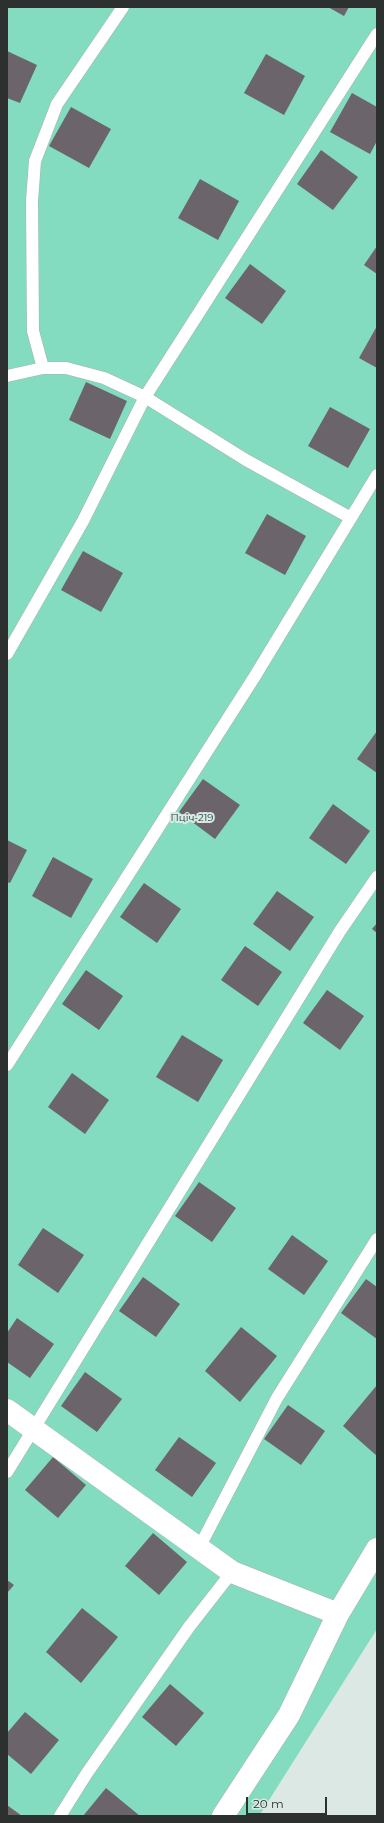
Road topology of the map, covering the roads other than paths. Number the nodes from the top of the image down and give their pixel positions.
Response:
1 (124, 7) edge
2 (377, 34) edge
3 (43, 368) junction
4 (7, 376) edge
5 (145, 397) junction
6 (377, 475) edge
7 (351, 518) junction
8 (7, 654) edge
9 (377, 878) edge
10 (7, 1065) edge
11 (377, 1239) edge
12 (7, 1410) edge
13 (34, 1431) junction
14 (7, 1472) edge
15 (199, 1548) junction
16 (377, 1549) edge
17 (232, 1572) junction
18 (338, 1614) junction
19 (60, 1816) edge
20 (223, 1816) edge

1 - 3 lane
2 - 5 lane
3 - 4 lane
3 - 5 lane
5 - 7 lane
5 - 8 lane
6 - 7 lane
7 - 10 lane
9 - 13 lane
11 - 15 lane
12 - 13 street
13 - 14 lane
13 - 15 street
15 - 17 street
16 - 18 street
17 - 18 street
17 - 19 lane
18 - 20 street

